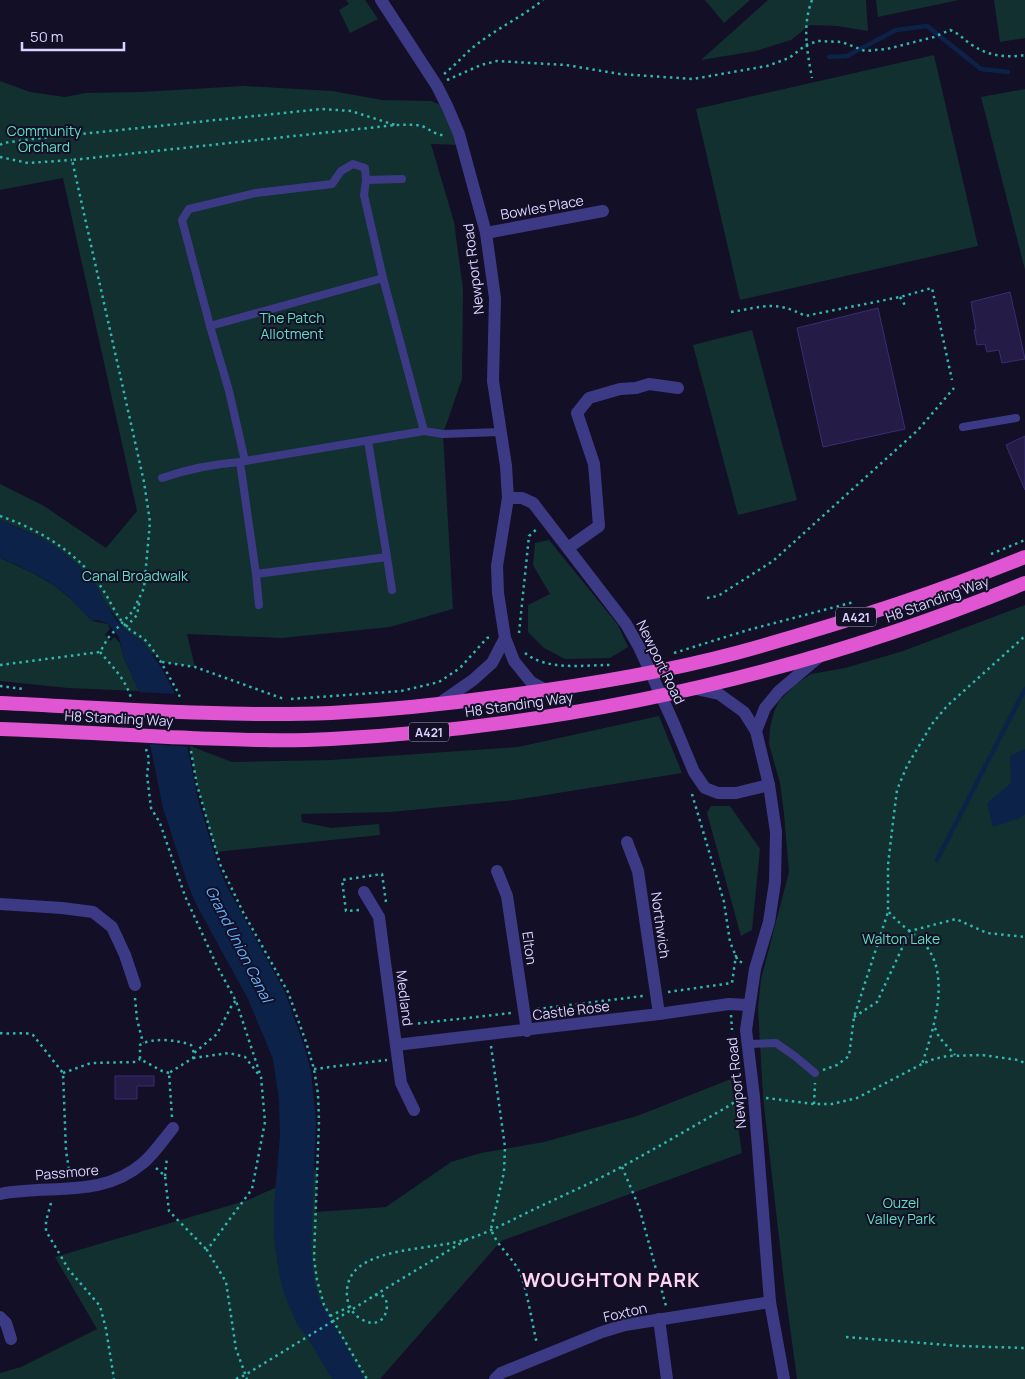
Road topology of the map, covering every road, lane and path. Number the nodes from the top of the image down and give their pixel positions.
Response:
1 (381, 0) edge
2 (543, 0) edge
3 (812, 0) edge
4 (806, 45) junction
5 (1025, 55) edge
6 (812, 78) dead end
7 (436, 84) junction
8 (396, 125) junction
9 (459, 134) junction
10 (0, 145) edge
11 (0, 157) edge
12 (72, 160) junction
13 (402, 179) dead end
14 (366, 180) junction
15 (603, 211) dead end
16 (486, 233) junction
17 (384, 278) junction
18 (900, 297) junction
19 (906, 307) dead end
20 (731, 312) dead end
21 (210, 326) junction
22 (952, 380) dead end
23 (678, 388) dead end
24 (954, 388) dead end
25 (1016, 418) dead end
26 (963, 427) dead end
27 (424, 431) junction
28 (500, 432) junction
29 (368, 441) junction
30 (242, 461) junction
31 (162, 478) dead end
32 (508, 498) junction
33 (0, 516) edge
34 (547, 521) junction
35 (1025, 540) edge
36 (568, 548) junction
37 (989, 555) dead end
38 (386, 557) junction
39 (1025, 557) edge
40 (256, 574) junction
41 (1025, 583) edge
42 (392, 590) dead end
43 (708, 598) dead end
44 (859, 601) dead end
45 (137, 602) junction
46 (259, 605) dead end
47 (126, 627) junction
48 (518, 633) junction
49 (505, 635) junction
50 (1025, 636) edge
51 (521, 642) dead end
52 (523, 651) dead end
53 (100, 652) junction
54 (673, 653) dead end
55 (819, 657) junction
56 (161, 662) junction
57 (0, 665) edge
58 (611, 665) dead end
59 (696, 689) junction
60 (546, 690) junction
61 (284, 699) junction
62 (275, 700) dead end
63 (0, 703) edge
64 (181, 703) dead end
65 (437, 705) junction
66 (134, 706) dead end
67 (0, 729) edge
68 (756, 731) junction
69 (190, 746) dead end
70 (146, 748) dead end
71 (694, 772) junction
72 (769, 785) junction
73 (627, 842) dead end
74 (497, 871) dead end
75 (364, 892) dead end
76 (0, 904) edge
77 (888, 912) junction
78 (910, 931) junction
79 (1025, 937) edge
80 (736, 955) junction
81 (756, 969) junction
82 (135, 985) joint
83 (656, 994) junction
84 (236, 1001) junction
85 (749, 1005) junction
86 (524, 1011) junction
87 (659, 1014) junction
88 (854, 1017) junction
89 (393, 1027) junction
90 (934, 1027) junction
91 (527, 1030) junction
92 (0, 1033) edge
93 (490, 1035) junction
94 (143, 1043) junction
95 (747, 1044) junction
96 (396, 1045) junction
97 (194, 1053) junction
98 (956, 1055) junction
99 (193, 1058) junction
100 (398, 1058) junction
101 (140, 1059) junction
102 (1025, 1063) edge
103 (922, 1064) junction
104 (314, 1069) junction
105 (63, 1073) junction
106 (170, 1073) junction
107 (815, 1073) junction
108 (261, 1077) junction
109 (754, 1096) junction
110 (814, 1104) junction
111 (170, 1107) dead end
112 (414, 1110) dead end
113 (173, 1128) dead end
114 (143, 1163) junction
115 (622, 1167) junction
116 (71, 1189) junction
117 (1, 1190) edge
118 (56, 1190) junction
119 (491, 1229) junction
120 (468, 1239) junction
121 (207, 1250) junction
122 (373, 1296) junction
123 (770, 1302) junction
124 (348, 1307) junction
125 (330, 1316) junction
126 (0, 1317) edge
127 (664, 1318) junction
128 (846, 1337) dead end
129 (11, 1339) dead end
130 (1025, 1348) edge
131 (540, 1358) junction
132 (245, 1375) junction
133 (114, 1379) edge
134 (236, 1379) edge
135 (247, 1379) edge
136 (367, 1379) edge
137 (495, 1379) edge
138 (667, 1379) edge
139 (784, 1379) edge

1 - 7 street, Newport Road
2 - 7 path
3 - 4 path
4 - 5 path
4 - 6 path
4 - 7 path
7 - 9 street, Newport Road
8 - 9 path
8 - 10 path
8 - 12 path
9 - 16 street, Newport Road
11 - 12 path
12 - 45 path
13 - 14 lane
14 - 17 lane
14 - 21 lane
15 - 16 street, Bowles Place
16 - 28 street, Newport Road
17 - 21 lane
17 - 27 lane
18 - 19 path
18 - 20 path
18 - 22 path
21 - 30 lane
23 - 36 street
24 - 43 path
25 - 26 lane
27 - 28 lane
27 - 29 lane
28 - 32 street, Newport Road
29 - 30 lane
29 - 38 lane
30 - 31 lane
30 - 40 lane
32 - 34 street, Newport Road
32 - 49 street, Newport Road
33 - 47 path
34 - 36 street, Newport Road
34 - 48 path
35 - 37 path
36 - 71 street, Newport Road
38 - 40 lane
38 - 42 lane
39 - 60 highway, H8 Standing Way / A421
40 - 46 lane
41 - 55 highway, H8 Standing Way / A421
44 - 54 path
45 - 47 path
45 - 53 path
47 - 56 path
48 - 49 path
48 - 51 path
49 - 60 street, Newport Road
49 - 61 path
49 - 65 street
50 - 77 path
52 - 58 path
53 - 57 path
53 - 66 path
55 - 59 highway, H8 Standing Way / A421
55 - 68 street
56 - 61 path
56 - 64 path
59 - 67 highway, H8 Standing Way / A421
59 - 68 street
60 - 65 highway, H8 Standing Way / A421
61 - 62 path
63 - 65 highway, H8 Standing Way / A421
68 - 72 street, Newport Road
69 - 104 path
70 - 84 path
71 - 72 street, Newport Road
71 - 80 path
72 - 81 street, Newport Road
73 - 83 street, Northwich
74 - 86 street, Elton
75 - 89 street, Medland
76 - 82 street
77 - 78 path
77 - 88 path
78 - 79 path
78 - 88 path
78 - 90 path
80 - 81 path
80 - 83 path
81 - 85 street, Newport Road
82 - 94 path
83 - 86 path
83 - 87 street, Northwich
84 - 97 path
84 - 108 path
85 - 87 street, Castle Rose
85 - 95 street, Newport Road
86 - 89 path
86 - 91 street, Elton
87 - 91 street, Castle Rose
88 - 107 path
89 - 96 street, Medland
90 - 98 path
90 - 103 path
91 - 93 street, Castle Rose
92 - 105 path
93 - 96 street, Castle Rose
93 - 119 path
94 - 97 path
94 - 101 path
95 - 107 lane
95 - 109 street, Newport Road
96 - 100 street, Medland
97 - 99 path
98 - 102 path
98 - 103 path
99 - 106 path
99 - 108 path
100 - 104 path
100 - 112 street, Medland
101 - 105 path
101 - 106 path
103 - 110 path
104 - 125 path
105 - 116 path
106 - 111 path
107 - 110 path
108 - 121 path
109 - 110 path
109 - 115 path
109 - 123 street, Newport Road
113 - 114 street, Passmore
114 - 116 street, Passmore
114 - 121 path
115 - 119 path
115 - 127 path
116 - 118 street, Passmore
117 - 118 street, Passmore
118 - 133 path
119 - 120 path
119 - 131 path
120 - 122 path
120 - 124 path
121 - 132 path
122 - 124 path
122 - 132 path
123 - 127 street, Foxton
123 - 139 street, Newport Road
124 - 125 path
125 - 136 path
126 - 129 street
127 - 131 street, Foxton
127 - 138 street
128 - 130 path
131 - 137 street, Foxton
132 - 134 path
132 - 135 path

